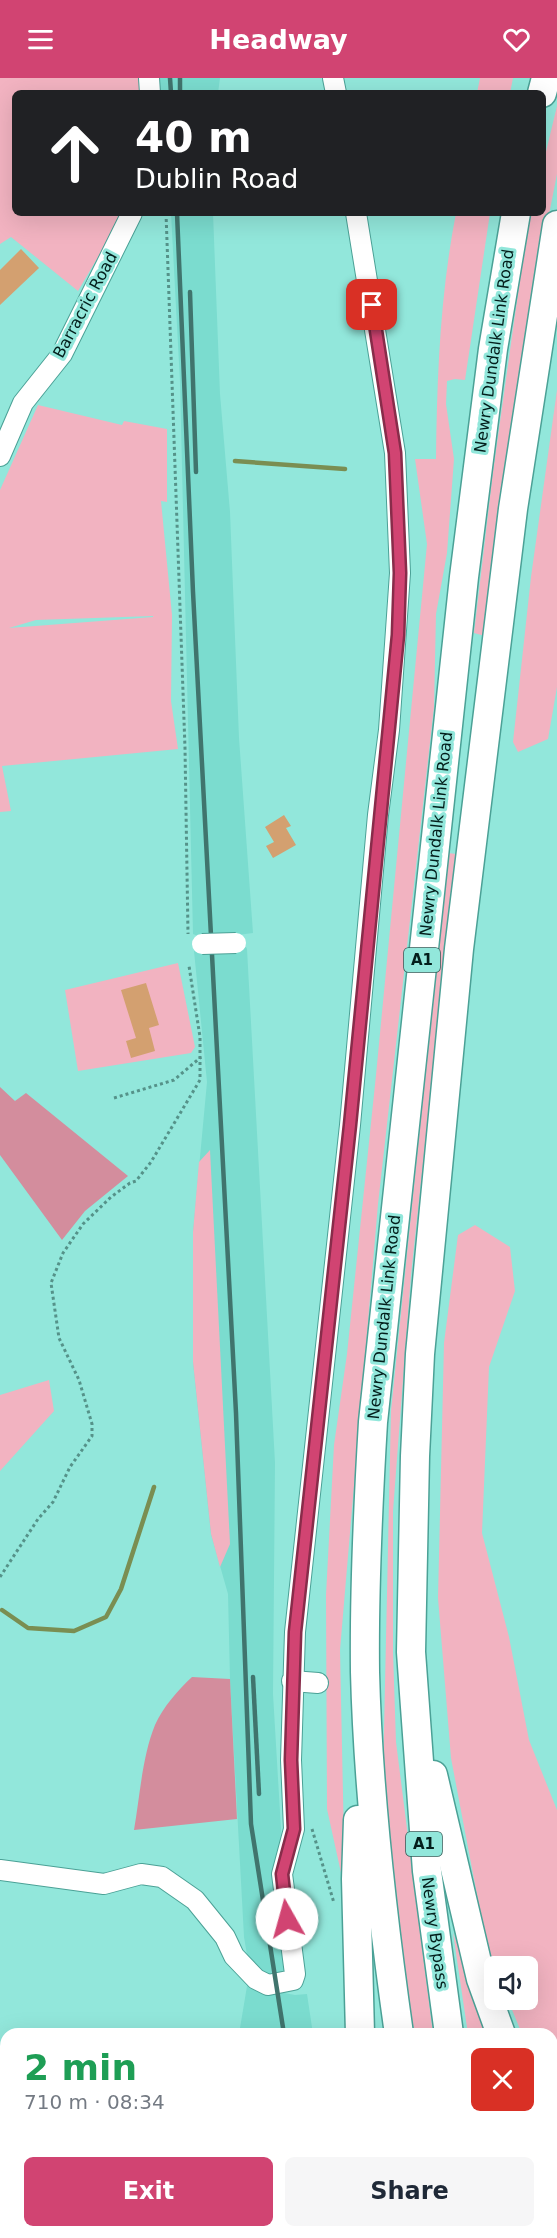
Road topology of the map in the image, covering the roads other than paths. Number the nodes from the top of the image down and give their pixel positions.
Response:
1 (131, 216) edge
2 (356, 216) edge
3 (514, 216) edge
4 (556, 231) edge
5 (0, 456) edge
6 (236, 943) dead end
7 (195, 944) road end
8 (411, 1652) junction
9 (365, 1672) junction
10 (292, 1681) junction
11 (318, 1683) dead end
12 (0, 1870) edge
13 (360, 2028) edge
14 (398, 2028) edge
15 (448, 2028) edge
16 (499, 2028) edge

1 - 5 street, Barracric Road
2 - 10 street
3 - 9 highway, Newry Dundalk Link Road / A1
4 - 8 highway, A1
6 - 7 street, bridge
8 - 15 highway, Newry Bypass / A1
8 - 16 highway
9 - 13 highway
9 - 14 highway, A1
10 - 11 street
10 - 12 street

